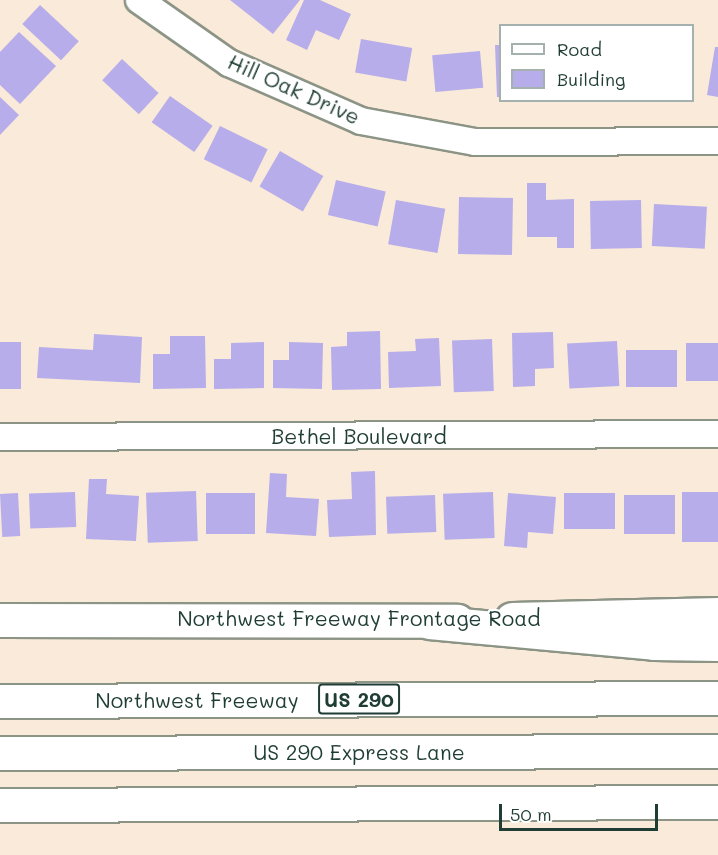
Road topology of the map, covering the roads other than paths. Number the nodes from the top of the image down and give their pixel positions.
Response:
1 (139, 0) edge
2 (718, 141) edge
3 (718, 434) edge
4 (0, 437) edge
5 (718, 614) edge
6 (0, 620) edge
7 (429, 622) junction
8 (718, 644) edge
9 (718, 698) edge
10 (0, 701) edge
11 (718, 751) edge
12 (0, 753) edge
13 (718, 802) edge
14 (0, 805) edge

1 - 2 street, Hill Oak Drive
3 - 4 street, Bethel Boulevard
5 - 7 main road, Northwest Freeway Frontage Road
6 - 7 main road, Northwest Freeway Frontage Road
7 - 8 main road
9 - 10 main road, Northwest Freeway / US 290
11 - 12 main road, US 290 Express Lane
13 - 14 main road

